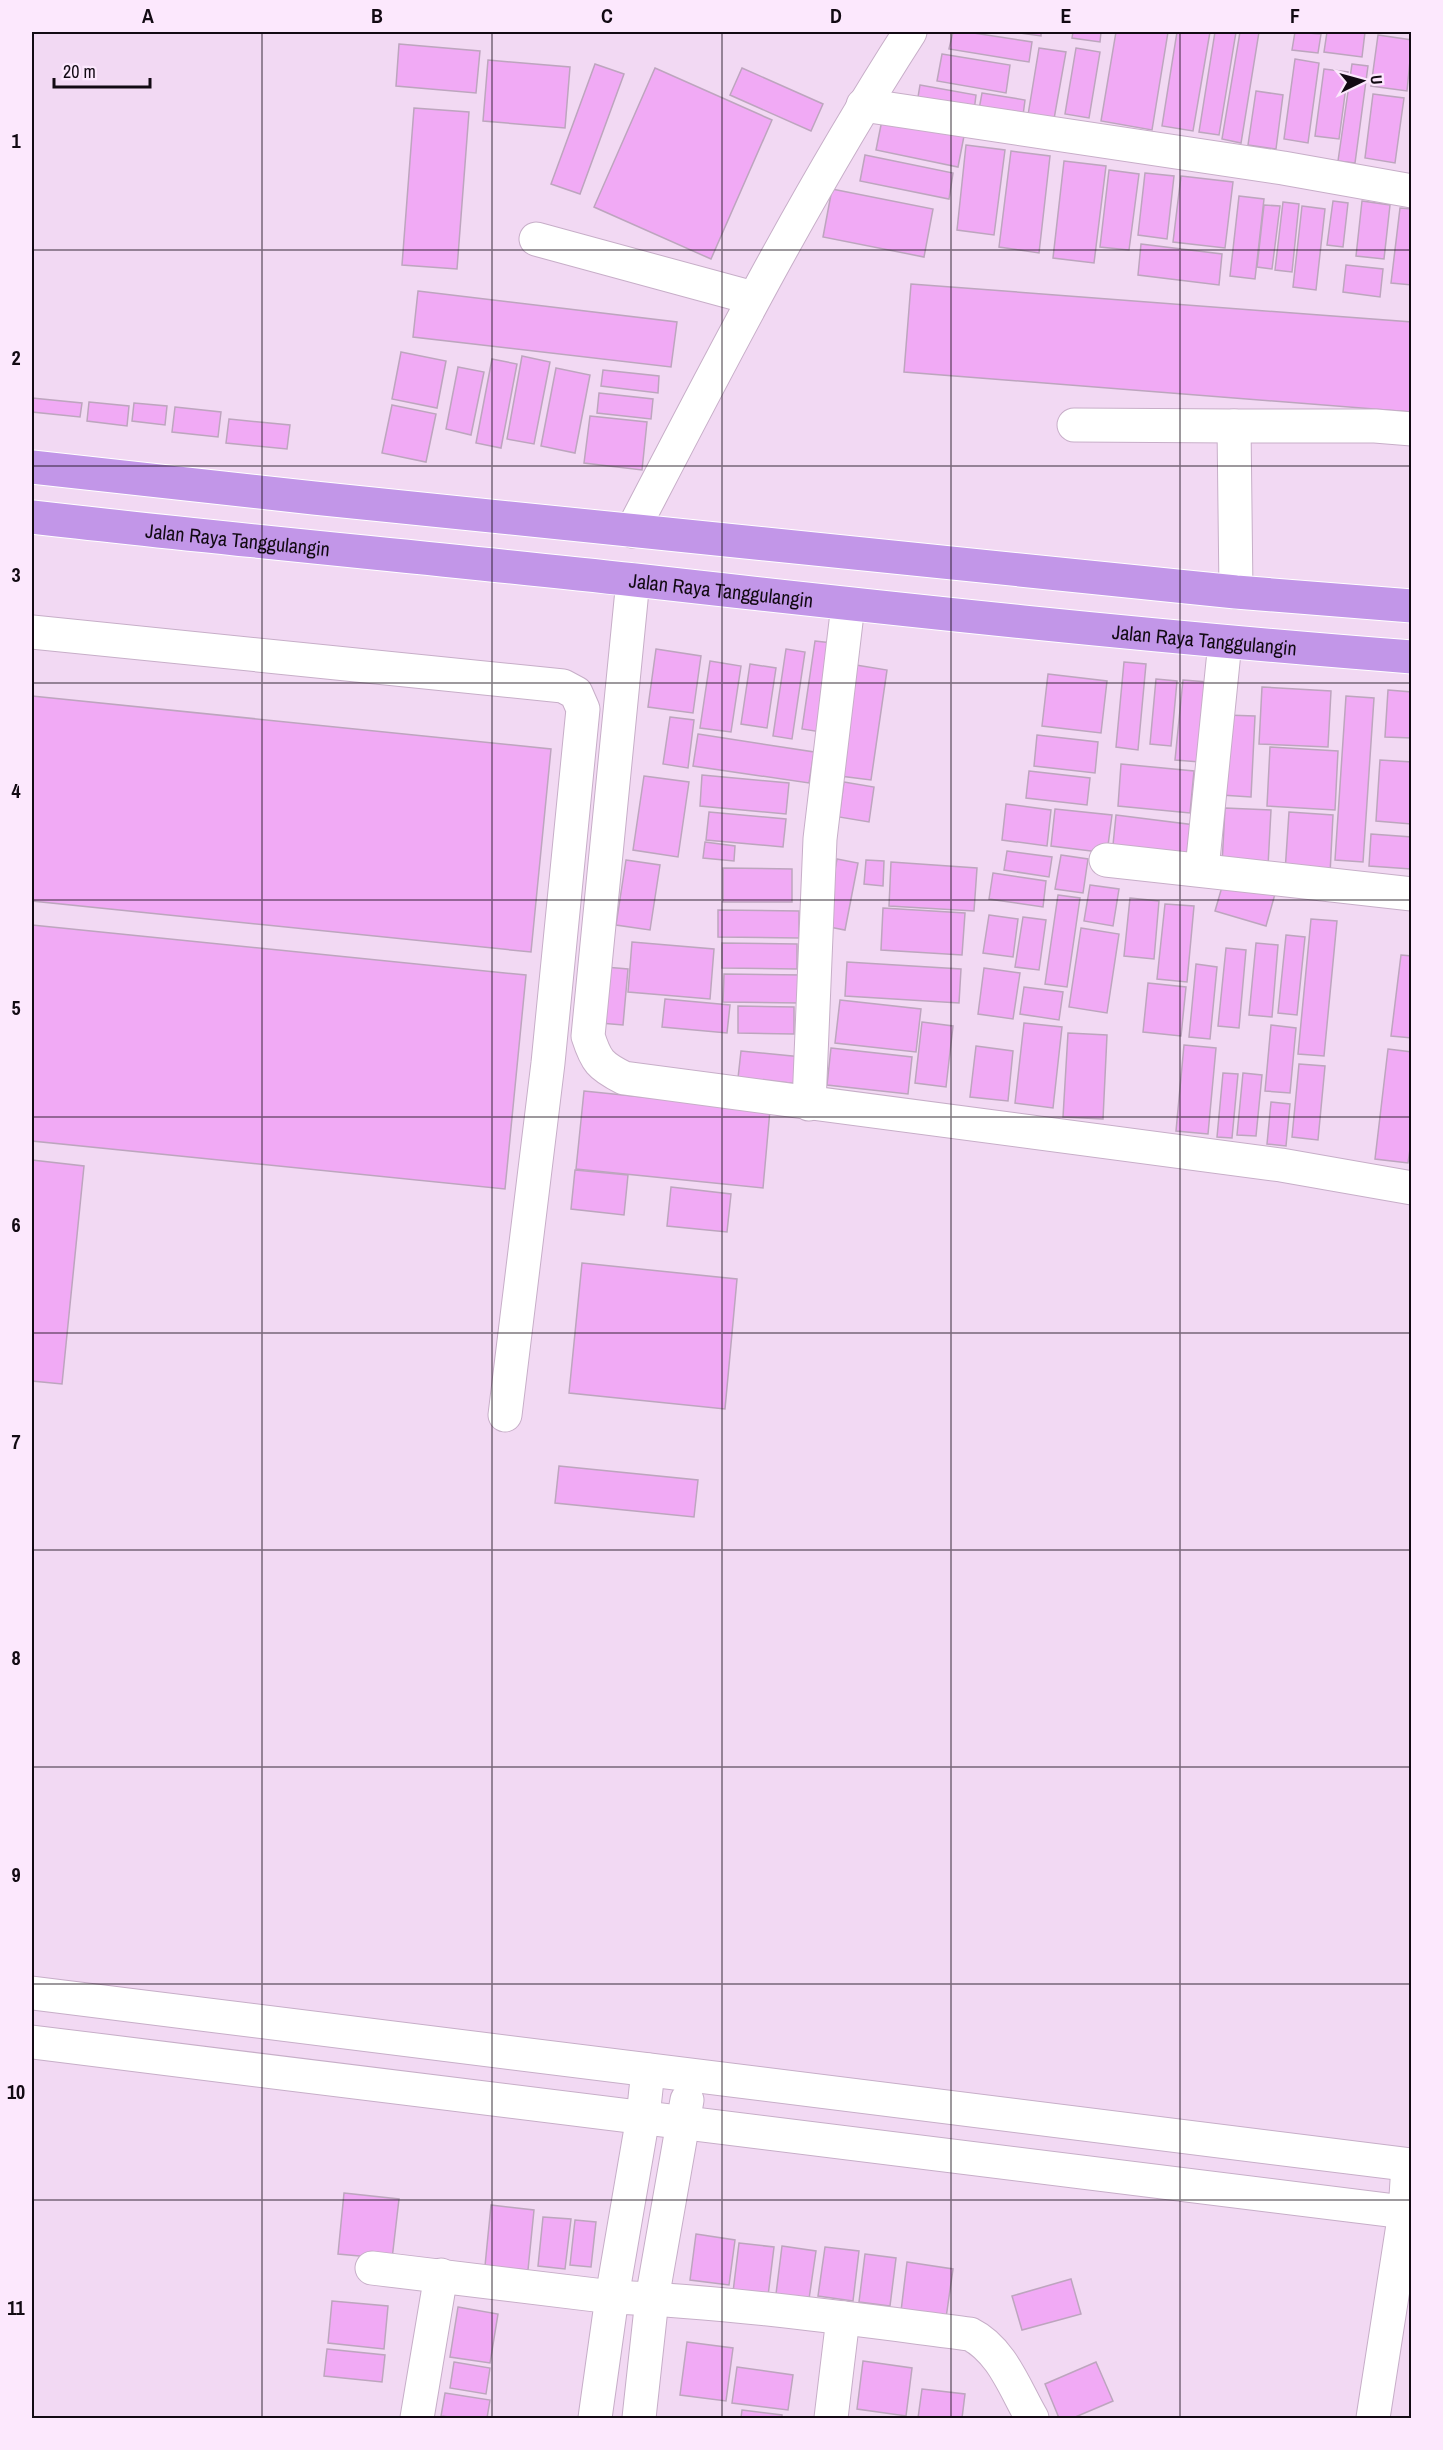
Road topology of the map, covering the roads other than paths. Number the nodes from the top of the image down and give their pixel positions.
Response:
1 (910, 32) edge
2 (863, 105) junction
3 (1412, 191) edge
4 (536, 239) dead end
5 (753, 298) junction
6 (1074, 425) dead end
7 (1234, 426) junction
8 (1412, 429) edge
9 (32, 467) edge
10 (221, 488) junction
11 (314, 498) junction
12 (32, 518) edge
13 (632, 531) junction
14 (213, 538) junction
15 (308, 547) junction
16 (633, 580) junction
17 (1236, 592) junction
18 (848, 605) junction
19 (1412, 606) edge
20 (32, 632) edge
21 (1225, 642) junction
22 (1412, 657) edge
23 (1106, 860) dead end
24 (1202, 869) junction
25 (1412, 894) edge
26 (809, 1104) junction
27 (1412, 1188) edge
28 (505, 1415) dead end
29 (32, 1993) edge
30 (32, 2042) edge
31 (648, 2070) junction
32 (693, 2076) junction
33 (643, 2118) junction
34 (682, 2121) junction
35 (1410, 2165) edge
36 (1408, 2213) edge
37 (372, 2268) dead end
38 (441, 2275) junction
39 (612, 2297) junction
40 (652, 2299) junction
41 (843, 2318) junction
42 (1011, 2382) junction
43 (417, 2418) edge
44 (595, 2418) edge
45 (639, 2418) edge
46 (831, 2418) edge
47 (1007, 2418) edge
48 (1032, 2418) edge
49 (1373, 2418) edge

1 - 2 street
2 - 3 street
2 - 5 street
4 - 5 street
5 - 13 street
6 - 7 street
7 - 8 street
7 - 17 street
9 - 10 highway
10 - 11 highway
10 - 14 highway
11 - 13 highway
11 - 15 highway
12 - 14 highway, Jalan Raya Tanggulangin
13 - 17 highway
14 - 15 highway, Jalan Raya Tanggulangin
15 - 16 highway, Jalan Raya Tanggulangin
16 - 18 highway, Jalan Raya Tanggulangin
16 - 26 street
17 - 19 highway
18 - 21 highway, Jalan Raya Tanggulangin
18 - 26 street
20 - 28 street
21 - 22 highway, Jalan Raya Tanggulangin
21 - 24 street
23 - 24 street
24 - 25 street
26 - 27 street
29 - 31 street
30 - 33 street
31 - 32 street
31 - 33 street
32 - 34 street
32 - 35 street
33 - 34 street
33 - 39 street
34 - 36 street
34 - 40 street
35 - 36 street
36 - 49 street
37 - 38 street
38 - 39 street
38 - 43 street
39 - 40 street
39 - 44 street
40 - 41 street
40 - 45 street
41 - 42 street
41 - 46 street
42 - 47 street
42 - 48 street

